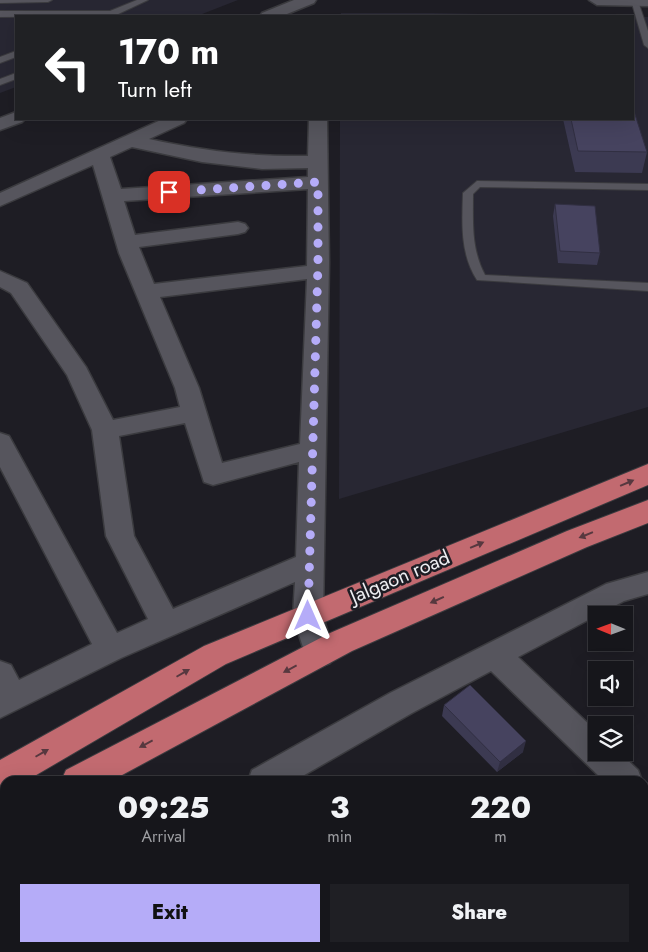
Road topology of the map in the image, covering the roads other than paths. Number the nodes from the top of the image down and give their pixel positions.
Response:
1 (48, 0) edge
2 (144, 0) edge
3 (308, 0) edge
4 (318, 0) edge
5 (597, 0) edge
6 (0, 1) edge
7 (641, 1) edge
8 (0, 14) edge
9 (110, 15) edge
10 (270, 15) edge
11 (318, 15) edge
12 (648, 45) edge
13 (15, 54) edge
14 (0, 60) edge
15 (15, 76) edge
16 (0, 82) edge
17 (15, 118) edge
18 (176, 120) edge
19 (318, 120) edge
20 (0, 124) edge
21 (130, 141) junction
22 (100, 155) junction
23 (318, 172) junction
24 (648, 187) edge
25 (113, 196) junction
26 (0, 200) edge
27 (238, 228) dead end
28 (127, 242) junction
29 (317, 270) junction
30 (0, 278) edge
31 (648, 287) edge
32 (147, 292) junction
33 (194, 413) junction
34 (105, 430) junction
35 (0, 442) edge
36 (312, 450) junction
37 (648, 474) edge
38 (648, 511) edge
39 (308, 564) junction
40 (648, 583) edge
41 (308, 616) junction
42 (166, 625) junction
43 (110, 649) junction
44 (319, 654) junction
45 (495, 655) junction
46 (4, 692) edge
47 (3, 776) edge
48 (87, 776) edge
49 (273, 776) edge
50 (621, 776) edge

1 - 6 lane
2 - 9 lane
3 - 10 street
4 - 11 street
5 - 7 street
7 - 12 lane
8 - 9 lane
13 - 14 lane
15 - 16 lane
17 - 20 street
18 - 21 street
19 - 23 street
21 - 22 street
21 - 23 street
22 - 25 street
22 - 26 street
23 - 25 street
23 - 29 street
24 - 31 lane
25 - 28 street
27 - 28 street
28 - 32 street
29 - 32 street
29 - 36 street
30 - 34 street
32 - 33 street
33 - 34 street
33 - 36 street
34 - 42 street
35 - 43 street
36 - 39 street
41 -> 37 highway, Jalgaon road
38 -> 44 highway, Jalgaon road
39 - 41 street
39 - 42 street
40 - 45 street
41 - 44 street
47 -> 41 highway, Jalgaon road
42 - 43 street
43 - 46 street
44 -> 48 highway, Jalgaon road
45 - 49 street
45 - 50 street

